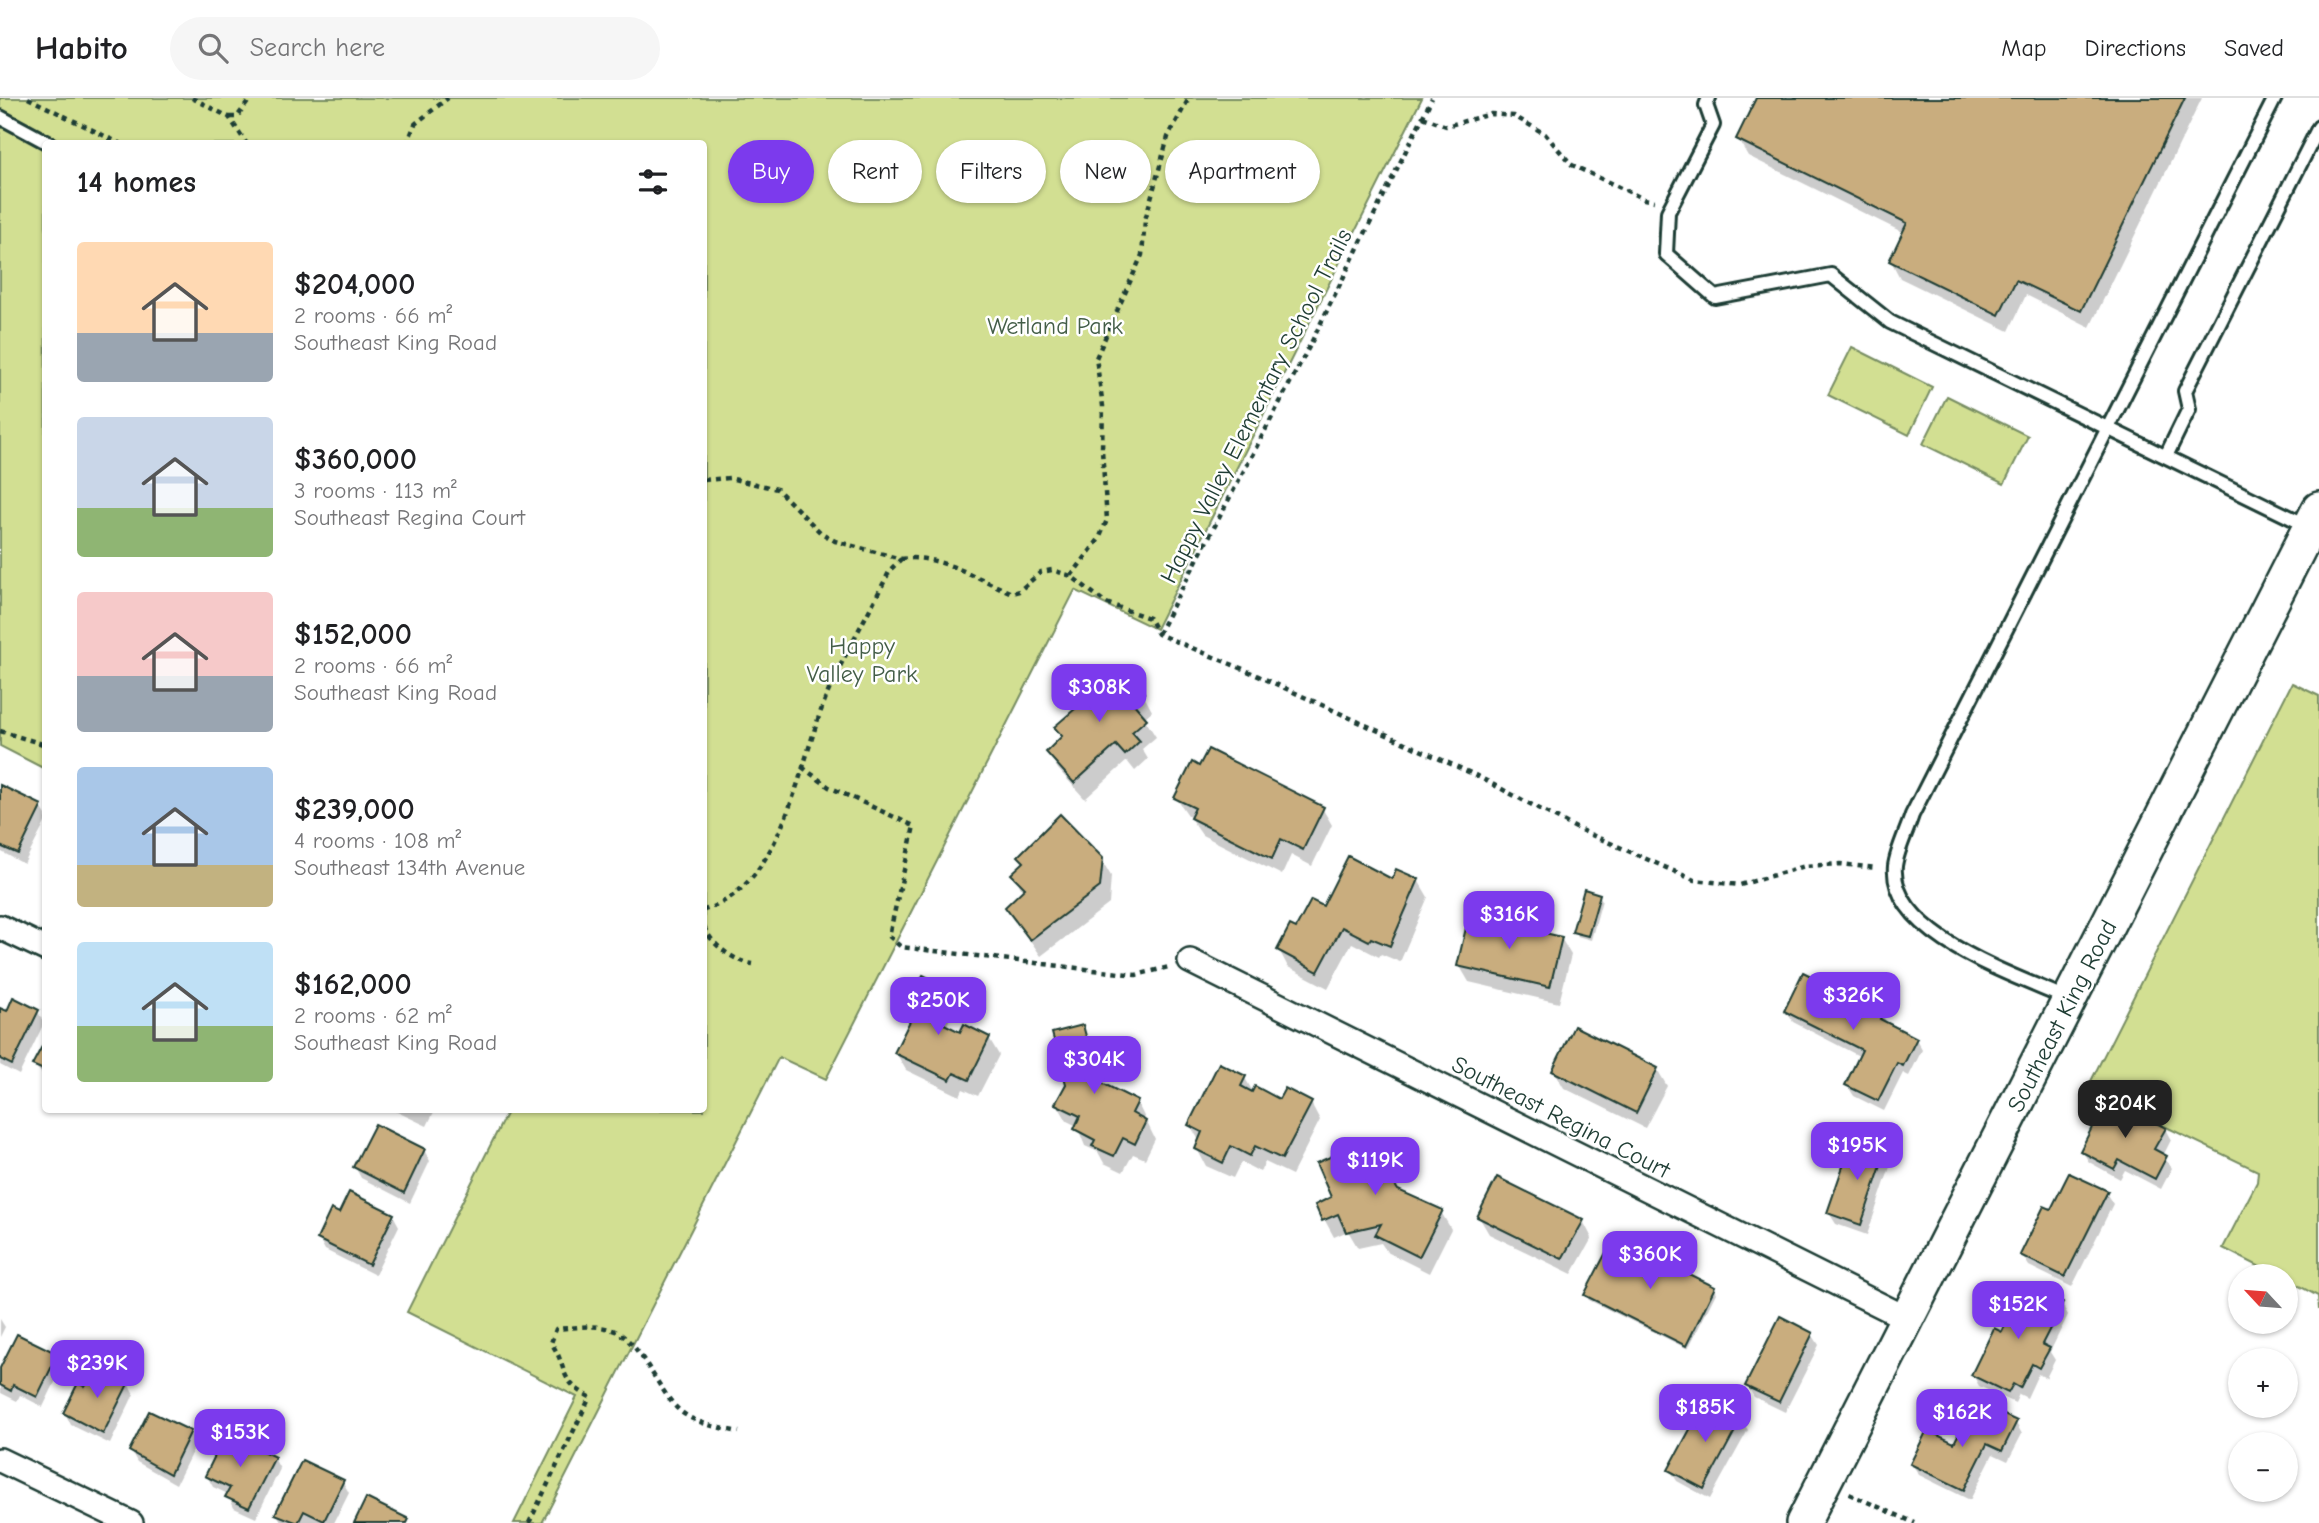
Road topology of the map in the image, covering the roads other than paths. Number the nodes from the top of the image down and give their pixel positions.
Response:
1 (1709, 98) edge
2 (2275, 98) edge
3 (0, 117) edge
4 (2319, 127) edge
5 (43, 140) edge
6 (2109, 427) junction
7 (2166, 456) junction
8 (2316, 522) edge
9 (0, 927) edge
10 (42, 947) edge
11 (1190, 961) dead end
12 (2070, 1000) junction
13 (1908, 1319) junction
14 (0, 1460) edge
15 (131, 1523) edge
16 (1803, 1523) edge

1 - 6 lane
2 - 6 lane
3 - 5 lane
4 - 7 lane
6 - 7 lane
6 - 12 lane
7 - 8 lane
8 - 12 main road, Southeast King Road
9 - 10 street
11 - 13 street, Southeast Regina Court
12 - 13 main road, Southeast King Road
13 - 16 main road, Southeast King Road
14 - 15 street

